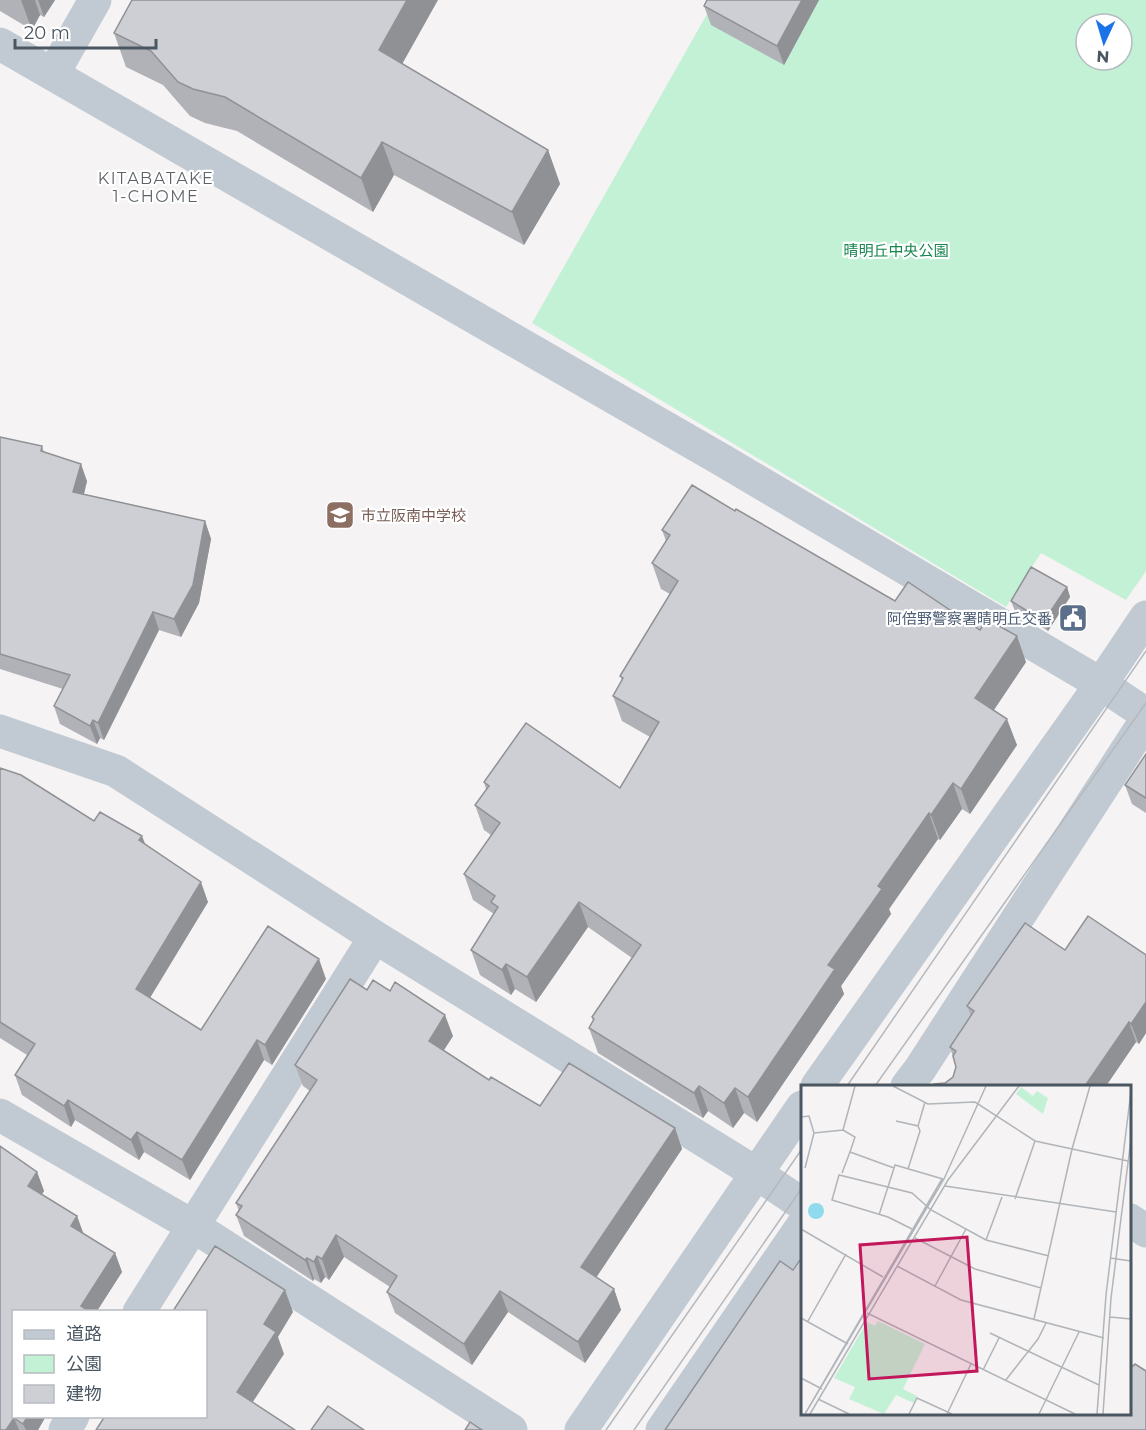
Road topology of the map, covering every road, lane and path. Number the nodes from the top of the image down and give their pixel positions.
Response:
1 (95, 0) edge
2 (0, 44) edge
3 (53, 74) junction
4 (1146, 617) edge
5 (1101, 684) junction
6 (1146, 714) edge
7 (1146, 720) edge
8 (0, 731) edge
9 (375, 937) junction
10 (924, 1080) edge
11 (818, 1085) edge
12 (801, 1108) edge
13 (0, 1115) edge
14 (756, 1173) junction
15 (801, 1203) edge
16 (1131, 1221) edge
17 (193, 1226) junction
18 (801, 1227) edge
19 (1146, 1232) edge
20 (140, 1310) edge
21 (511, 1430) edge
22 (581, 1430) edge
23 (662, 1430) edge

1 - 3 street
2 - 3 street
3 - 5 street
4 - 5 street
5 - 6 street
5 - 11 street
7 - 10 street
8 - 9 street
9 - 14 street
9 - 17 street
12 - 14 street
13 - 17 street
14 - 15 street
14 - 22 street
16 - 19 street
17 - 20 street
17 - 21 street
18 - 23 street

